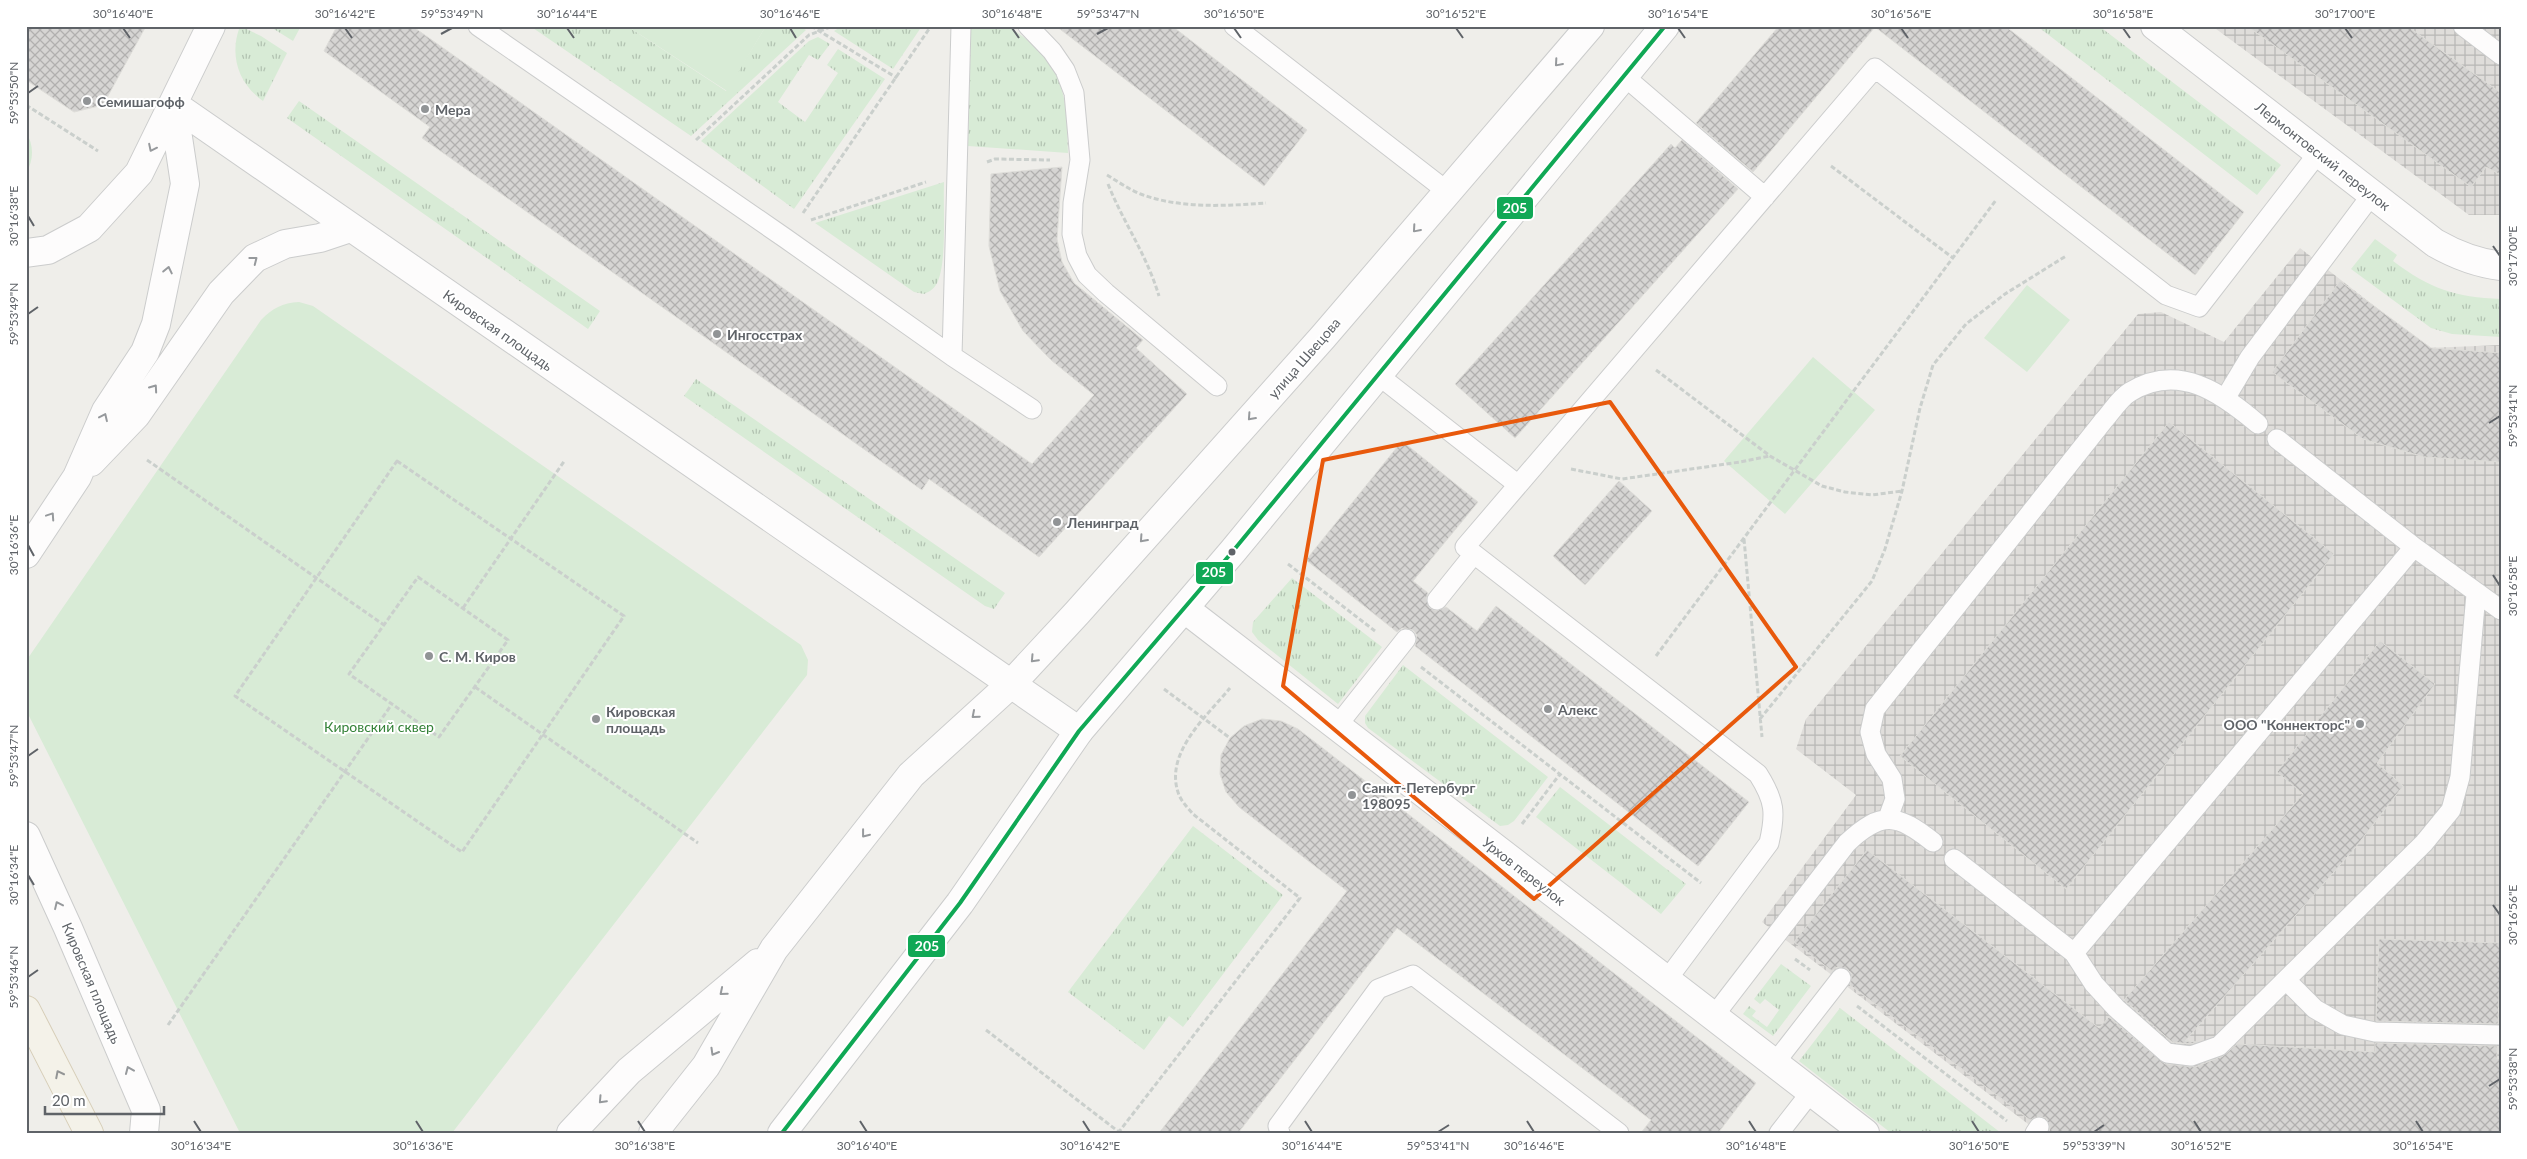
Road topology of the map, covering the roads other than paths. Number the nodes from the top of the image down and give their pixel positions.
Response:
1 (211, 26) edge
2 (478, 26) edge
3 (961, 26) edge
4 (1028, 26) edge
5 (1234, 26) edge
6 (1590, 26) edge
7 (1665, 26) edge
8 (2155, 26) edge
9 (2463, 26) edge
10 (2501, 55) edge
11 (1624, 76) junction
12 (173, 104) junction
13 (2319, 152) junction
14 (1448, 192) junction
15 (2373, 193) junction
16 (1765, 196) junction
17 (350, 228) junction
18 (26, 253) edge
19 (2501, 266) edge
20 (952, 356) junction
21 (1378, 375) junction
22 (1217, 386) dead end
23 (2226, 397) junction
24 (1032, 409) dead end
25 (2258, 424) dead end
26 (2277, 439) dead end
27 (77, 478) junction
28 (1518, 484) junction
29 (2414, 548) junction
30 (26, 554) edge
31 (1474, 554) junction
32 (2476, 594) junction
33 (1437, 600) dead end
34 (1184, 609) junction
35 (2501, 610) edge
36 (1402, 644) road end
37 (1012, 683) junction
38 (1337, 726) junction
39 (1079, 731) junction
40 (1888, 818) junction
41 (26, 836) edge
42 (1933, 842) dead end
43 (1954, 859) dead end
44 (774, 949) junction
45 (2074, 953) junction
46 (2286, 980) junction
47 (1666, 981) junction
48 (1837, 983) road end
49 (26, 1010) edge
50 (1713, 1016) junction
51 (2501, 1035) edge
52 (1774, 1064) junction
53 (1811, 1092) junction
54 (89, 1133) edge
55 (144, 1133) edge
56 (572, 1133) edge
57 (654, 1133) edge
58 (782, 1133) edge
59 (1280, 1133) edge
60 (1619, 1133) edge
61 (1779, 1133) edge
62 (1865, 1133) edge

1 - 12 street
2 - 20 lane
3 - 20 lane
4 - 22 lane
5 - 14 lane
6 -> 14 street, улица Швецова
7 - 11 street
8 - 13 street, Лермонтовский переулок
9 - 10 lane
11 - 16 lane
11 - 21 street
12 - 17 street, Кировская площадь
12 -> 18 street
27 -> 12 street
13 - 15 street, Лермонтовский переулок
13 - 16 lane
14 -> 37 street, улица Швецова
15 - 19 street, Лермонтовский переулок
15 - 23 lane
16 - 28 lane
27 -> 17 street
17 - 37 street, Кировская площадь
20 - 24 lane
21 - 28 lane
21 - 34 street
23 - 25 lane
23 - 40 lane
26 - 29 lane
30 -> 27 street
28 - 31 lane
29 - 32 lane
29 - 45 lane
31 - 33 lane
31 - 47 lane
32 - 35 lane
32 - 46 lane
34 - 38 street, Урхов переулок
34 - 39 street
36 - 38 lane
37 - 39 street, Кировская площадь
37 -> 44 street
38 - 47 street, Урхов переулок
39 - 58 street
40 - 42 lane
40 - 50 lane
55 -> 41 street, Кировская площадь
43 - 45 lane
44 -> 56 street
44 -> 57 street
45 - 46 lane
46 - 51 lane
47 - 50 street, Урхов переулок
48 - 52 lane
54 -> 49 main road
50 - 52 street, Урхов переулок
52 - 53 street, Урхов переулок
53 - 61 lane
53 - 62 street, Урхов переулок
59 - 60 lane

